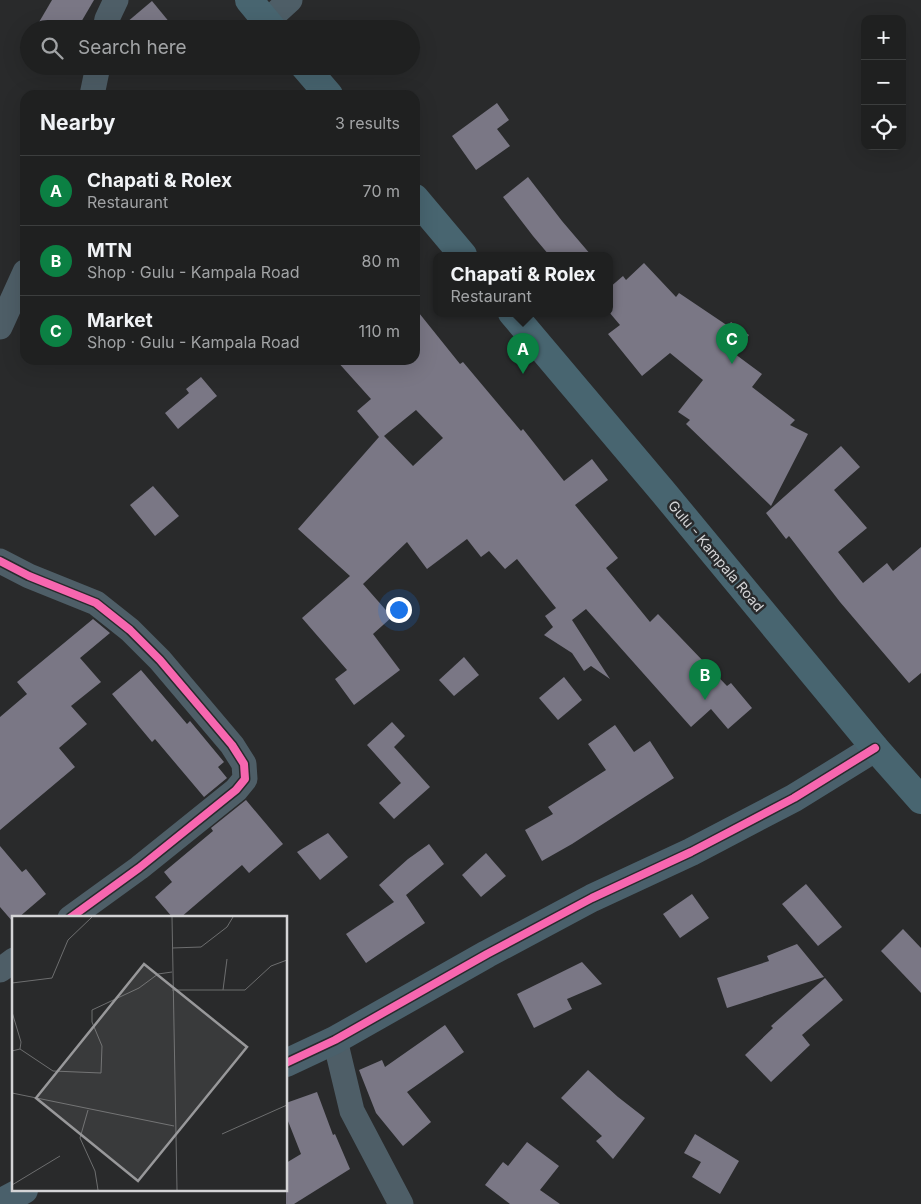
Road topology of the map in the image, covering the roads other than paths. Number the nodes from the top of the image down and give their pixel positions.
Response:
1 (116, 0) edge
2 (249, 0) edge
3 (290, 0) edge
4 (106, 20) edge
5 (266, 20) edge
6 (274, 20) edge
7 (96, 75) edge
8 (312, 75) edge
9 (93, 90) edge
10 (325, 90) edge
11 (420, 204) edge
12 (460, 252) edge
13 (20, 283) edge
14 (515, 317) edge
15 (0, 327) edge
16 (0, 561) edge
17 (875, 748) junction
18 (921, 800) edge
19 (73, 916) edge
20 (12, 961) edge
21 (0, 970) edge
22 (334, 1040) junction
23 (288, 1062) edge
24 (20, 1192) edge
25 (0, 1203) edge
26 (401, 1204) edge

1 - 4 street
2 - 5 main road
3 - 6 street
7 - 9 street
8 - 10 main road
11 - 12 main road
13 - 15 street
14 - 17 main road, Gulu - Kampala Road
16 - 19 street
17 - 18 main road, Gulu - Kampala Road
17 - 22 street
20 - 21 street
22 - 23 street
22 - 26 street
24 - 25 street

